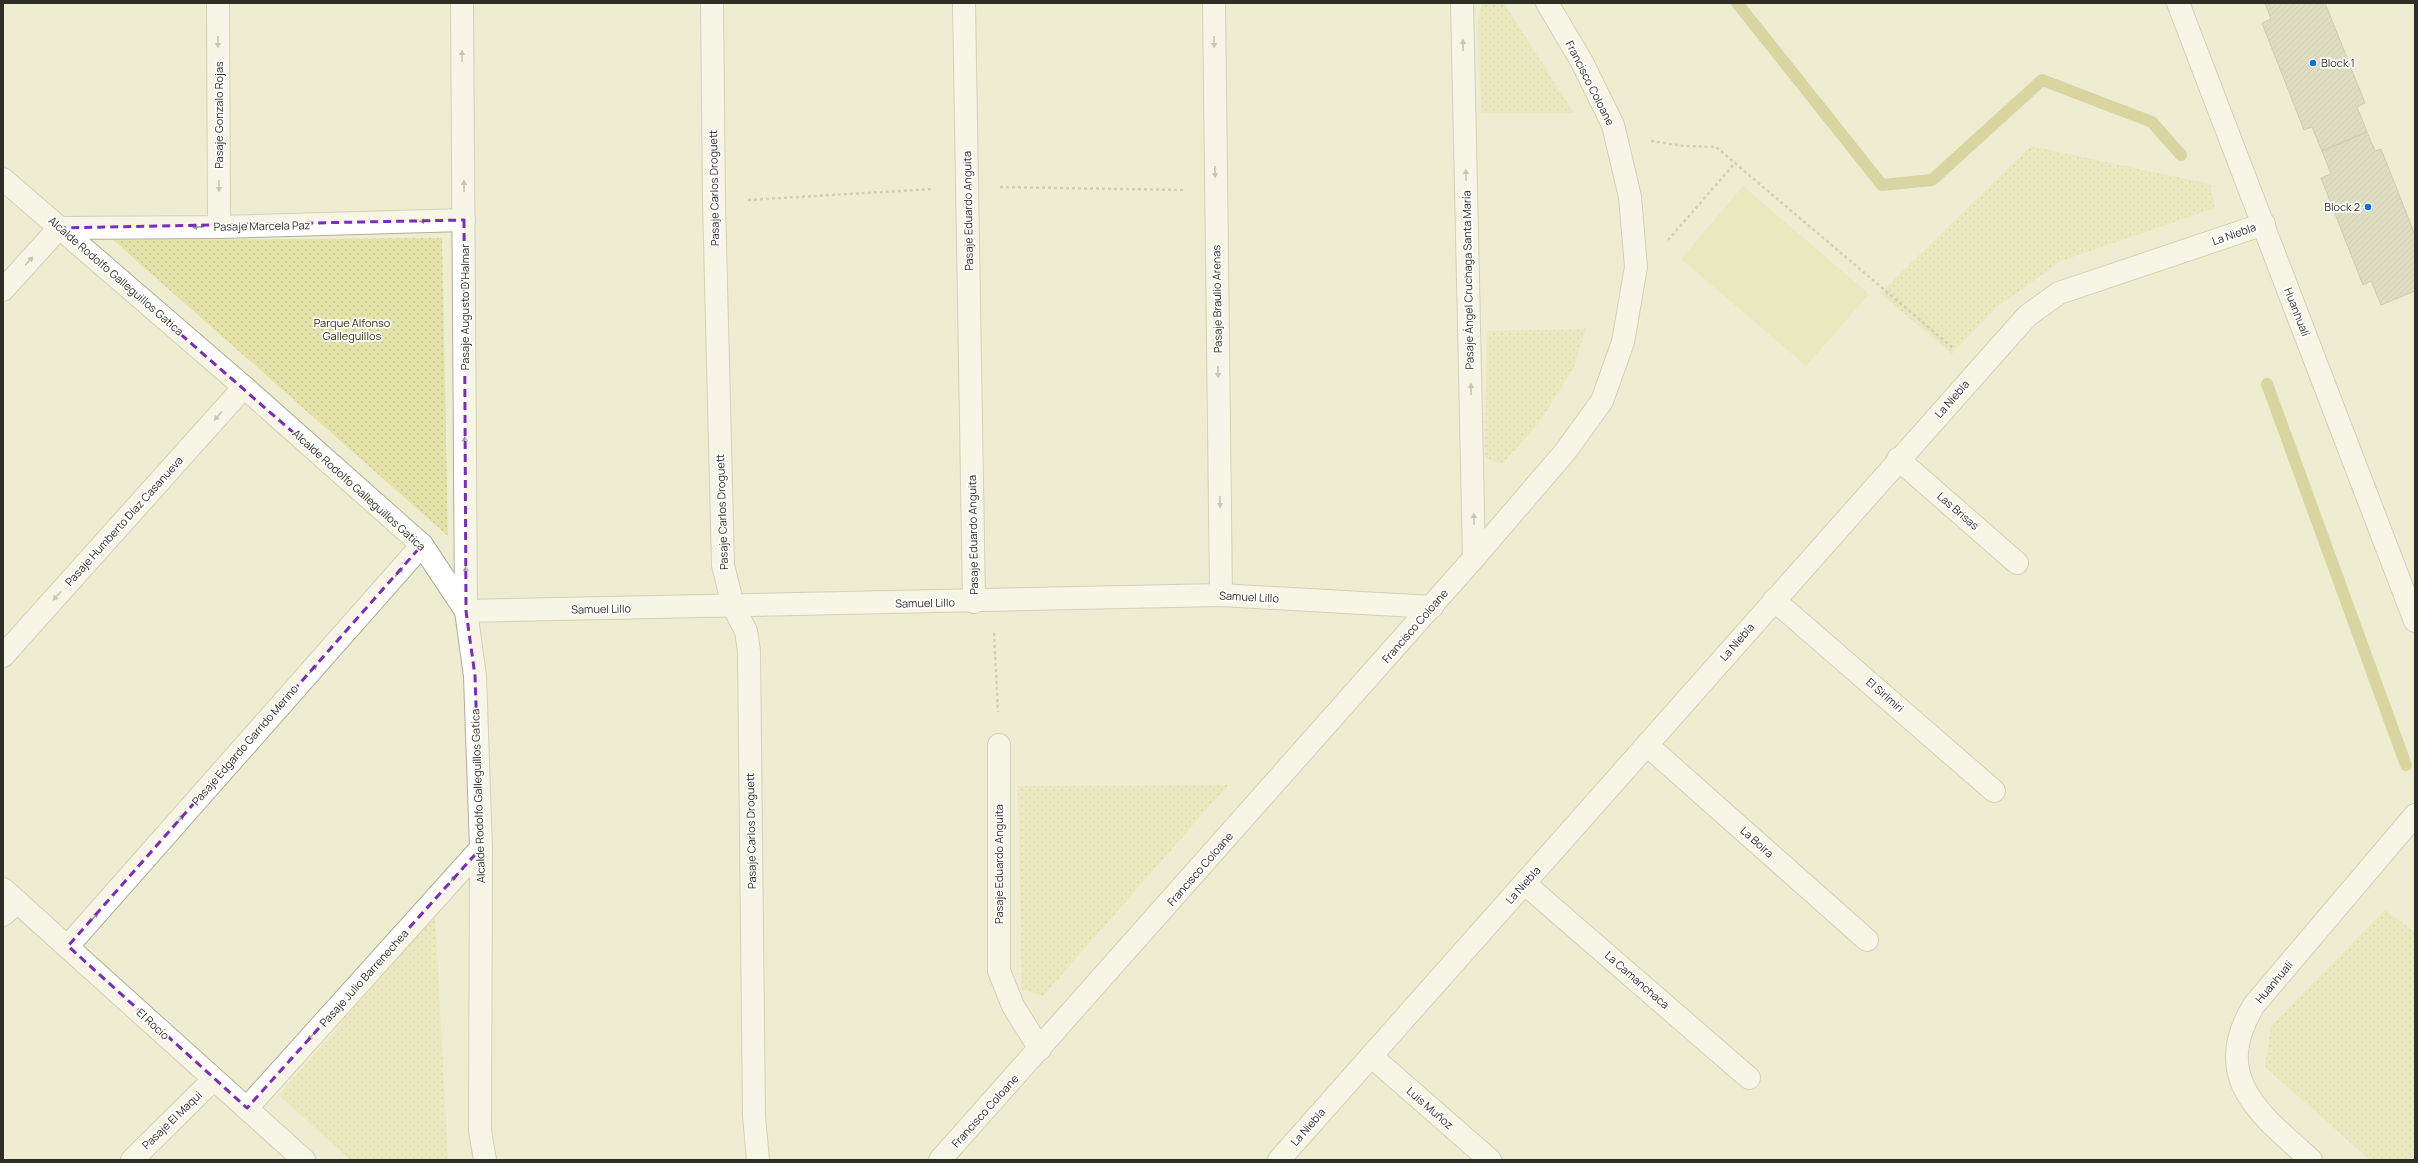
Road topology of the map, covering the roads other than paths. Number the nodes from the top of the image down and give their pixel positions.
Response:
1 (218, 3) edge
2 (462, 3) edge
3 (712, 3) edge
4 (964, 3) edge
5 (1214, 3) edge
6 (1462, 3) edge
7 (1547, 3) edge
8 (2178, 3) edge
9 (3, 179) edge
10 (464, 220) junction
11 (2264, 224) junction
12 (219, 227) junction
13 (59, 228) junction
14 (3, 290) edge
15 (244, 386) junction
16 (1898, 460) junction
17 (422, 545) junction
18 (1474, 558) junction
19 (2017, 563) dead end
20 (1221, 595) junction
21 (1774, 600) junction
22 (974, 602) junction
23 (733, 606) junction
24 (1432, 607) junction
25 (466, 611) junction
26 (2415, 621) edge
27 (3, 656) edge
28 (999, 745) road end
29 (1647, 745) junction
30 (1994, 790) dead end
31 (2415, 816) edge
32 (481, 848) junction
33 (1524, 883) junction
34 (8, 902) edge
35 (1867, 940) dead end
36 (68, 946) junction
37 (1040, 1049) junction
38 (1371, 1056) junction
39 (1749, 1078) dead end
40 (213, 1080) junction
41 (247, 1108) junction
42 (132, 1160) edge
43 (304, 1160) edge
44 (485, 1160) edge
45 (758, 1160) edge
46 (940, 1160) edge
47 (1279, 1160) edge
48 (1490, 1160) edge
49 (2311, 1160) edge

1 -> 12 street, Pasaje Gonzalo Rojas
10 -> 2 street, Pasaje Augusto D'Halmar
3 - 23 street, Pasaje Carlos Droguett
4 - 22 street, Pasaje Eduardo Anguita
5 -> 20 street, Pasaje Braulio Arenas
18 -> 6 street, Pasaje Ángel Cruchaga Santa María
7 - 18 street, Francisco Coloane
8 - 11 street, Huanhualí
9 - 13 street, Alcalde Rodolfo Galleguillos Gatica
10 -> 12 street, Pasaje Marcela Paz
25 -> 10 street, Pasaje Augusto D'Halmar
11 - 16 street, La Niebla
11 - 26 street, Huanhualí
12 -> 13 street, Pasaje Marcela Paz
14 -> 13 street
13 - 15 street, Alcalde Rodolfo Galleguillos Gatica
15 - 17 street, Alcalde Rodolfo Galleguillos Gatica
15 -> 27 street, Pasaje Humberto Díaz Casanueva
16 - 19 street, Las Brisas
16 - 21 street, La Niebla
17 - 25 street, Alcalde Rodolfo Galleguillos Gatica
36 -> 17 street, Pasaje Edgardo Garrido Merino
18 - 24 street, Francisco Coloane
20 - 22 street, Samuel Lillo
20 - 24 street, Samuel Lillo
21 - 29 street, La Niebla
21 - 30 street, El Sirimiri
22 - 23 street, Samuel Lillo
23 - 25 street, Samuel Lillo
23 - 45 street, Pasaje Carlos Droguett
24 - 37 street, Francisco Coloane
25 - 32 street, Alcalde Rodolfo Galleguillos Gatica
28 - 37 street, Pasaje Eduardo Anguita
29 - 33 street, La Niebla
29 - 35 street, La Boira
31 - 49 street, Huanhualí
32 -> 41 street, Pasaje Julio Barrenechea
32 - 44 street, Alcalde Rodolfo Galleguillos Gatica
33 - 38 street, La Niebla
33 - 39 street, La Camanchaca
34 - 36 street, El Rocío
36 - 40 street, El Rocío
37 - 46 street, Francisco Coloane
38 - 47 street, La Niebla
38 - 48 street, Luis Muñoz
40 - 41 street, El Rocío
40 - 42 street, Pasaje El Maqui
41 - 43 street, El Rocío

